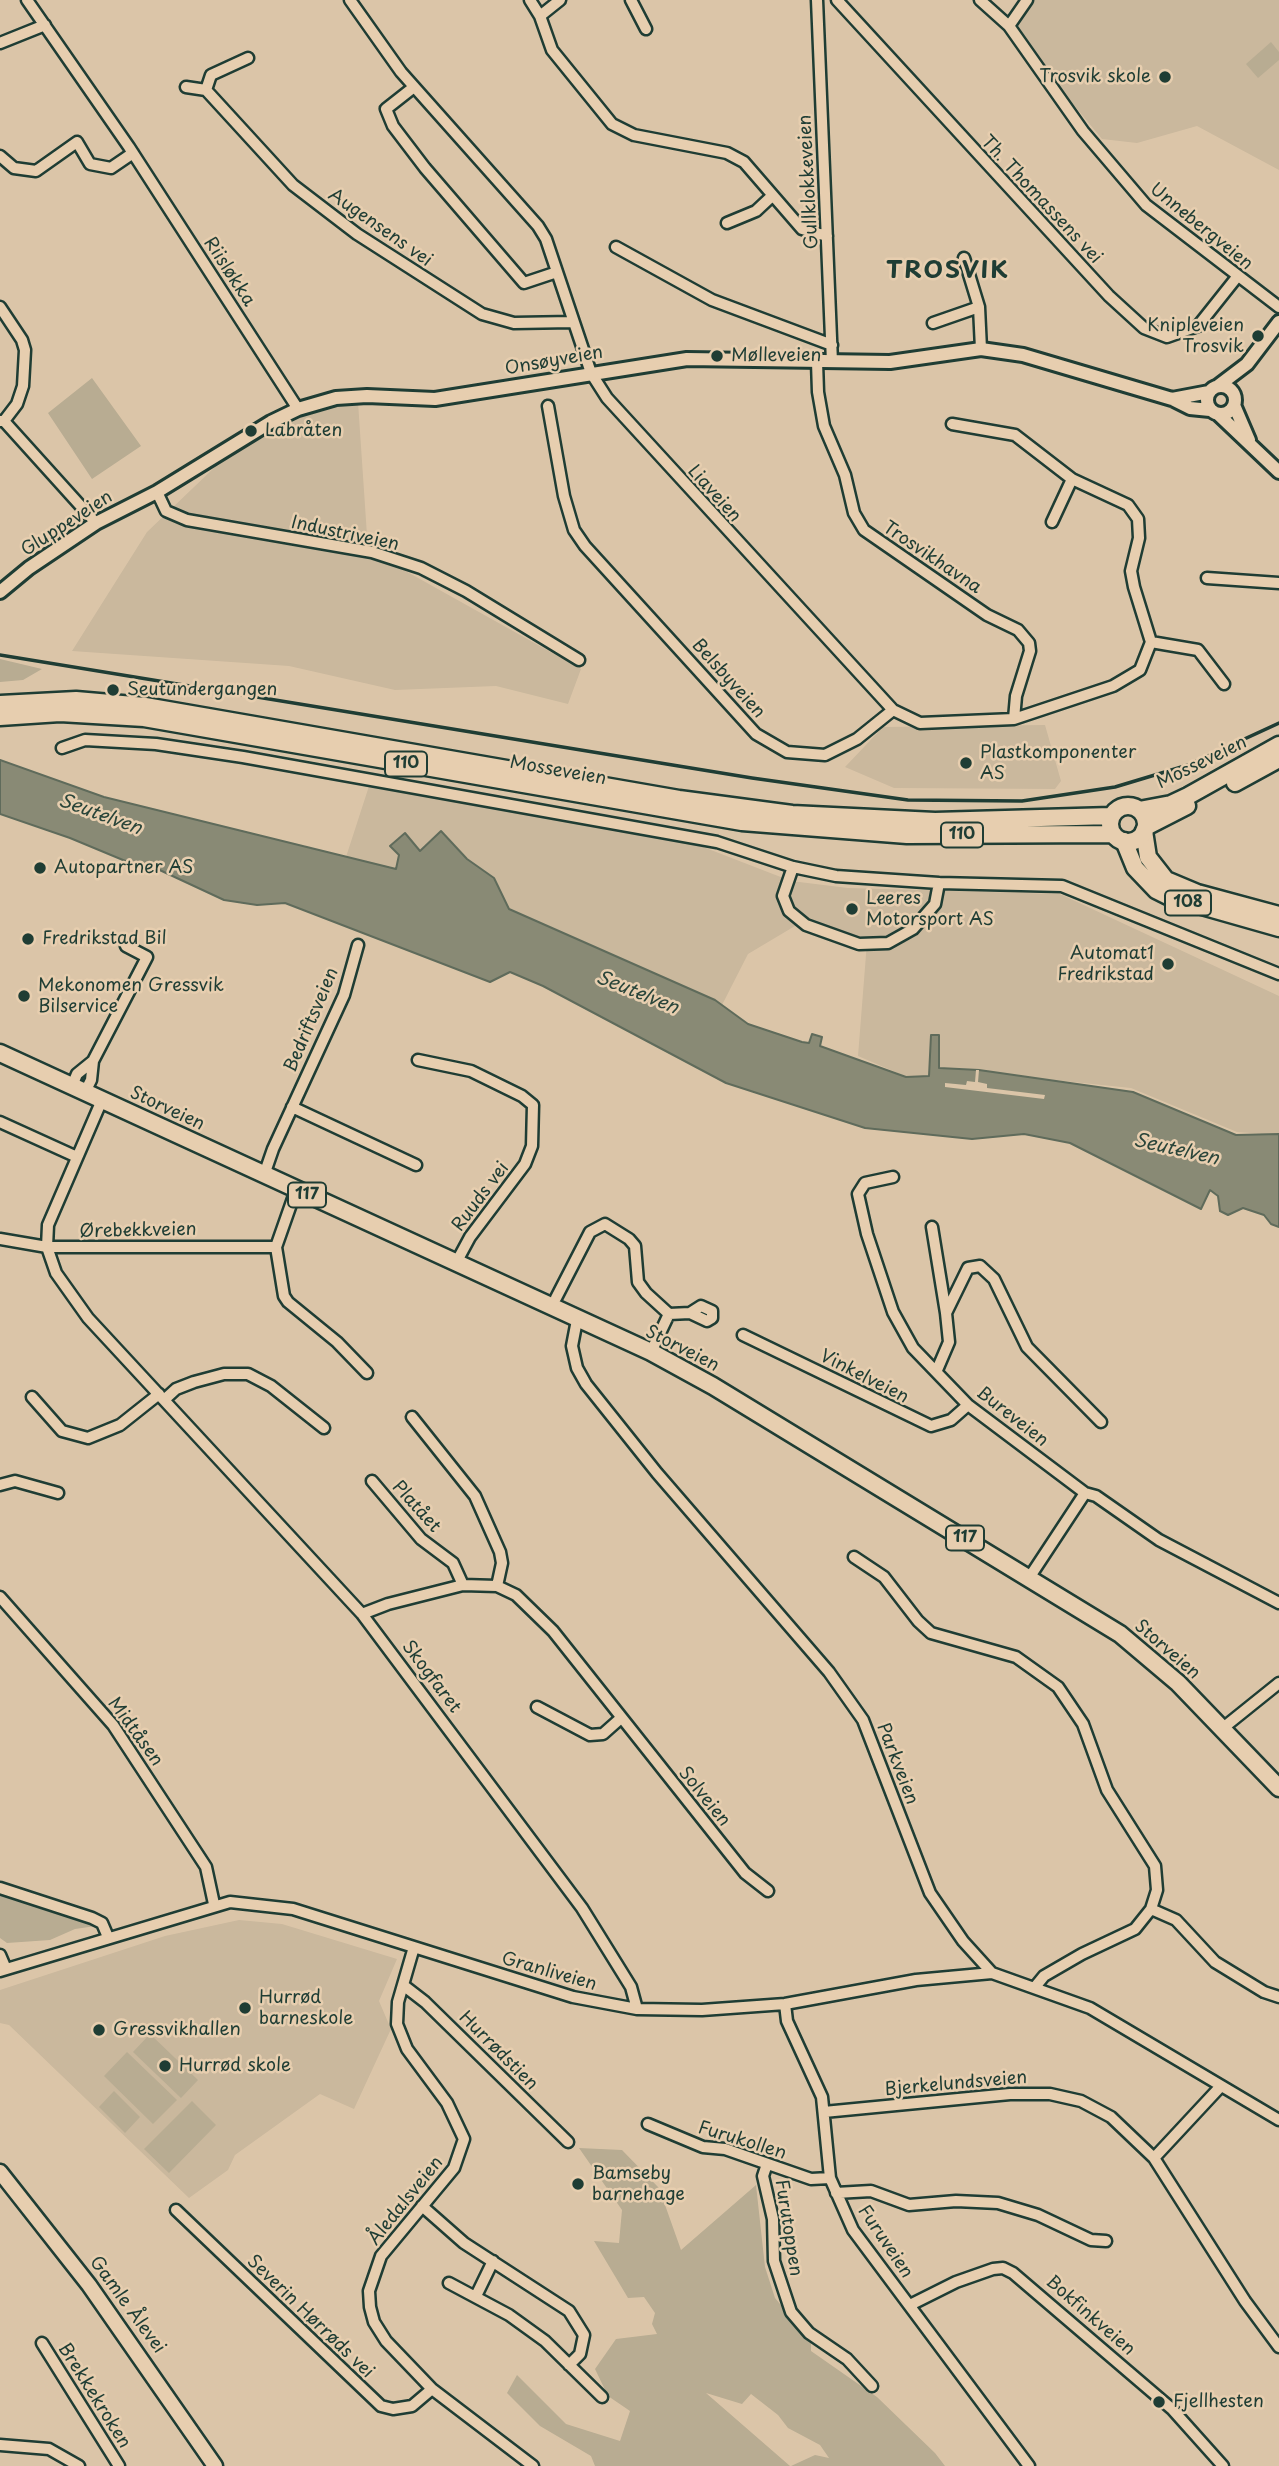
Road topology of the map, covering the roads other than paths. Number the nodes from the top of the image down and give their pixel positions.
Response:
1 (27, 0) edge
2 (350, 0) edge
3 (530, 0) edge
4 (560, 0) edge
5 (631, 0) edge
6 (817, 0) edge
7 (837, 0) edge
8 (980, 0) edge
9 (1027, 0) edge
10 (540, 16) junction
11 (45, 26) junction
12 (1009, 26) junction
13 (646, 29) dead end
14 (0, 43) edge
15 (248, 58) dead end
16 (186, 87) dead end
17 (414, 87) junction
18 (206, 90) junction
19 (133, 153) junction
20 (0, 156) edge
21 (772, 197) junction
22 (727, 223) dead end
23 (827, 236) junction
24 (616, 247) dead end
25 (964, 258) dead end
26 (557, 272) junction
27 (1237, 277) junction
28 (0, 307) edge
29 (979, 307) junction
30 (1279, 307) edge
31 (572, 322) junction
32 (933, 323) dead end
33 (1279, 323) edge
34 (832, 345) junction
35 (981, 349) junction
36 (817, 362) junction
37 (832, 362) junction
38 (1247, 364) junction
39 (591, 373) junction
40 (1214, 389) junction
41 (1172, 400) junction
42 (1234, 401) junction
43 (548, 406) dead end
44 (299, 409) junction
45 (1214, 412) junction
46 (2, 421) edge
47 (952, 424) dead end
48 (1249, 441) junction
49 (1279, 472) edge
50 (1072, 479) junction
51 (157, 492) junction
52 (1052, 522) dead end
53 (96, 523) junction
54 (1207, 578) dead end
55 (1279, 583) edge
56 (0, 592) edge
57 (1151, 642) junction
58 (579, 660) dead end
59 (1224, 684) dead end
60 (0, 704) edge
61 (892, 710) junction
62 (0, 717) edge
63 (1014, 719) junction
64 (1279, 745) edge
65 (62, 748) dead end
66 (1279, 759) edge
67 (1139, 810) junction
68 (1111, 816) junction
69 (1145, 829) junction
70 (1118, 838) junction
71 (793, 867) junction
72 (939, 883) junction
73 (1279, 915) edge
74 (1279, 928) edge
75 (358, 945) dead end
76 (126, 946) dead end
77 (1279, 974) edge
78 (0, 1053) edge
79 (418, 1060) dead end
80 (78, 1089) junction
81 (102, 1100) junction
82 (292, 1107) junction
83 (0, 1122) edge
84 (76, 1157) junction
85 (416, 1165) dead end
86 (260, 1174) junction
87 (893, 1177) dead end
88 (296, 1190) junction
89 (932, 1227) dead end
90 (0, 1239) edge
91 (47, 1247) junction
92 (276, 1247) junction
93 (456, 1264) junction
94 (556, 1298) dead end
95 (690, 1313) dead end
96 (946, 1313) junction
97 (669, 1314) junction
98 (577, 1320) junction
99 (743, 1335) dead end
100 (651, 1352) junction
101 (937, 1370) junction
102 (367, 1373) dead end
103 (32, 1397) dead end
104 (162, 1397) junction
105 (968, 1405) junction
106 (412, 1417) dead end
107 (1101, 1422) dead end
108 (324, 1428) dead end
109 (372, 1481) dead end
110 (0, 1485) edge
111 (58, 1493) dead end
112 (1085, 1493) junction
113 (854, 1557) dead end
114 (1029, 1578) junction
115 (463, 1585) junction
116 (497, 1586) junction
117 (0, 1597) edge
118 (1279, 1603) edge
119 (362, 1614) junction
120 (1279, 1683) edge
121 (537, 1707) dead end
122 (621, 1718) junction
123 (1223, 1728) junction
124 (1279, 1788) edge
125 (0, 1888) edge
126 (768, 1891) dead end
127 (214, 1905) junction
128 (1151, 1909) junction
129 (108, 1937) junction
130 (414, 1947) junction
131 (0, 1955) edge
132 (3, 1970) edge
133 (992, 1973) junction
134 (403, 1985) junction
135 (1035, 1987) junction
136 (1279, 1997) edge
137 (785, 2004) junction
138 (637, 2009) junction
139 (1221, 2086) junction
140 (824, 2112) junction
141 (1279, 2120) edge
142 (648, 2124) dead end
143 (568, 2142) dead end
144 (1154, 2158) junction
145 (767, 2164) junction
146 (0, 2172) edge
147 (830, 2178) junction
148 (836, 2193) junction
149 (422, 2206) junction
150 (176, 2210) dead end
151 (1106, 2241) dead end
152 (493, 2261) junction
153 (449, 2283) dead end
154 (476, 2296) junction
155 (910, 2305) junction
156 (42, 2343) dead end
157 (1279, 2347) edge
158 (569, 2365) junction
159 (872, 2386) dead end
160 (432, 2389) junction
161 (602, 2396) dead end
162 (0, 2445) edge
163 (79, 2466) edge
164 (119, 2466) edge
165 (215, 2466) edge
166 (533, 2466) edge
167 (1028, 2466) edge
168 (1223, 2466) edge

1 - 11 street, Riisløkka
2 - 17 street, Liaveien
3 - 10 street
4 - 10 street
5 - 13 street
6 - 23 street, Gullklokkeveien
7 - 27 street, Th. Thomassens vei
8 - 12 street, Unnebergveien
9 - 12 street
10 - 21 street
11 - 14 street
11 - 19 street, Riisløkka
12 - 27 street, Unnebergveien
15 - 18 street
16 - 18 street
17 - 26 street, Liaveien
17 - 26 street
18 - 31 street, Augensens vei
19 - 20 street
19 - 44 street, Riisløkka
21 - 22 street
21 - 23 street
23 - 34 street, Gullklokkeveien
24 - 34 street
25 - 29 street
26 - 31 street, Liaveien
27 - 30 street, Unnebergveien
28 - 46 street
29 - 32 street
29 - 35 street
31 - 39 street, Liaveien
33 - 38 street
34 - 37 street, Gullklokkeveien
35 - 37 street, Onsøyveien
35 - 41 street, Onsøyveien
36 - 37 street, Onsøyveien
36 - 39 street, Onsøyveien
36 - 63 street, Trosvikhavna
38 - 40 street
38 - 42 street
39 - 44 street, Onsøyveien
39 - 61 street, Liaveien
40 - 41 street, Onsøyveien
40 - 42 street
40 - 45 street
41 - 45 street, Onsøyveien
42 - 45 street
42 - 48 street, Onsøyveien
43 - 61 street, Belsbyveien
44 - 51 street, Onsøyveien
45 - 48 street, Onsøyveien
46 - 53 street
47 - 50 street
48 - 49 street, Onsøyveien
50 - 52 street
50 - 57 street
51 - 53 street, Gluppeveien
51 - 58 street, Industriveien
53 - 56 street, Gluppeveien
54 - 55 street
57 - 59 street
57 - 63 street
60 - 68 main road, Mosseveien / 110
61 - 63 street
62 - 70 main road, Mosseveien / 110
64 - 67 main road, Mosseveien / 110
65 - 71 street
66 - 69 main road, Mosseveien / 110
67 - 68 main road, 110
67 - 69 main road
68 - 70 main road
69 - 70 main road, 110
69 - 73 main road, 108
70 - 74 main road, 108
71 - 72 street
71 - 72 street
72 - 77 street
75 - 82 street, Bedriftsveien
76 - 80 street
78 - 80 main road, Storveien / 117
79 - 93 street, Ruuds vei
80 - 81 main road, Storveien / 117
81 - 84 street
81 - 86 main road, Storveien / 117
82 - 85 street
82 - 86 street, Bedriftsveien
83 - 84 street
84 - 91 street
86 - 88 main road, Storveien / 117
87 - 101 street, Bureveien
88 - 92 street
88 - 93 main road, Storveien / 117
89 - 96 street
90 - 91 street, Ørebekkveien
91 - 92 street, Ørebekkveien
91 - 104 street, Skogfaret
92 - 102 street
93 - 98 main road, Storveien / 117
94 - 97 street
95 - 97 street
96 - 101 street
96 - 107 street
97 - 100 street
98 - 100 main road, Storveien / 117
98 - 133 street, Parkveien
99 - 105 street, Vinkelveien
100 - 114 main road, Storveien / 117
101 - 105 street, Bureveien
103 - 104 street
104 - 108 street
104 - 119 street, Skogfaret
105 - 112 street, Bureveien
106 - 116 street
109 - 115 street, Platået
110 - 111 street
112 - 114 street
112 - 118 street, Bureveien
113 - 128 street
114 - 123 main road, Storveien / 117
115 - 116 street, Solveien
115 - 119 street, Solveien
116 - 122 street, Solveien
117 - 127 street, Midtåsen
119 - 138 street, Skogfaret
120 - 123 street
121 - 122 street
122 - 126 street, Solveien
123 - 124 main road, Storveien / 117
125 - 129 street
127 - 129 street, Granliveien
127 - 130 street, Granliveien
128 - 135 street
128 - 136 street
129 - 132 street, Granliveien
130 - 134 street, Åledalsveien
130 - 138 street, Granliveien
131 - 132 street
133 - 135 street
133 - 137 street, Granliveien
134 - 143 street, Hurrødstien
134 - 149 street, Åledalsveien
135 - 139 street
137 - 138 street, Granliveien
137 - 140 street, Furuveien
139 - 141 street
139 - 144 street
140 - 144 street, Bjerkelundsveien
140 - 147 street, Furuveien
142 - 145 street, Furukollen
144 - 157 street, Bjerkelundsveien
145 - 147 street, Furukollen
145 - 159 street, Furutoppen
146 - 165 main road, Gamle Ålevei
147 - 148 street, Furuveien
148 - 151 street
148 - 155 street, Furuveien
149 - 152 street
149 - 160 street, Åledalsveien
150 - 160 street, Severin Hørrøds vei
152 - 154 street
152 - 158 street
153 - 154 street
154 - 158 street
155 - 167 street, Furuveien
155 - 168 street, Bokfinkveien
156 - 164 street, Brekkekroken
158 - 161 street
160 - 166 street, Åledalsveien
162 - 163 street

